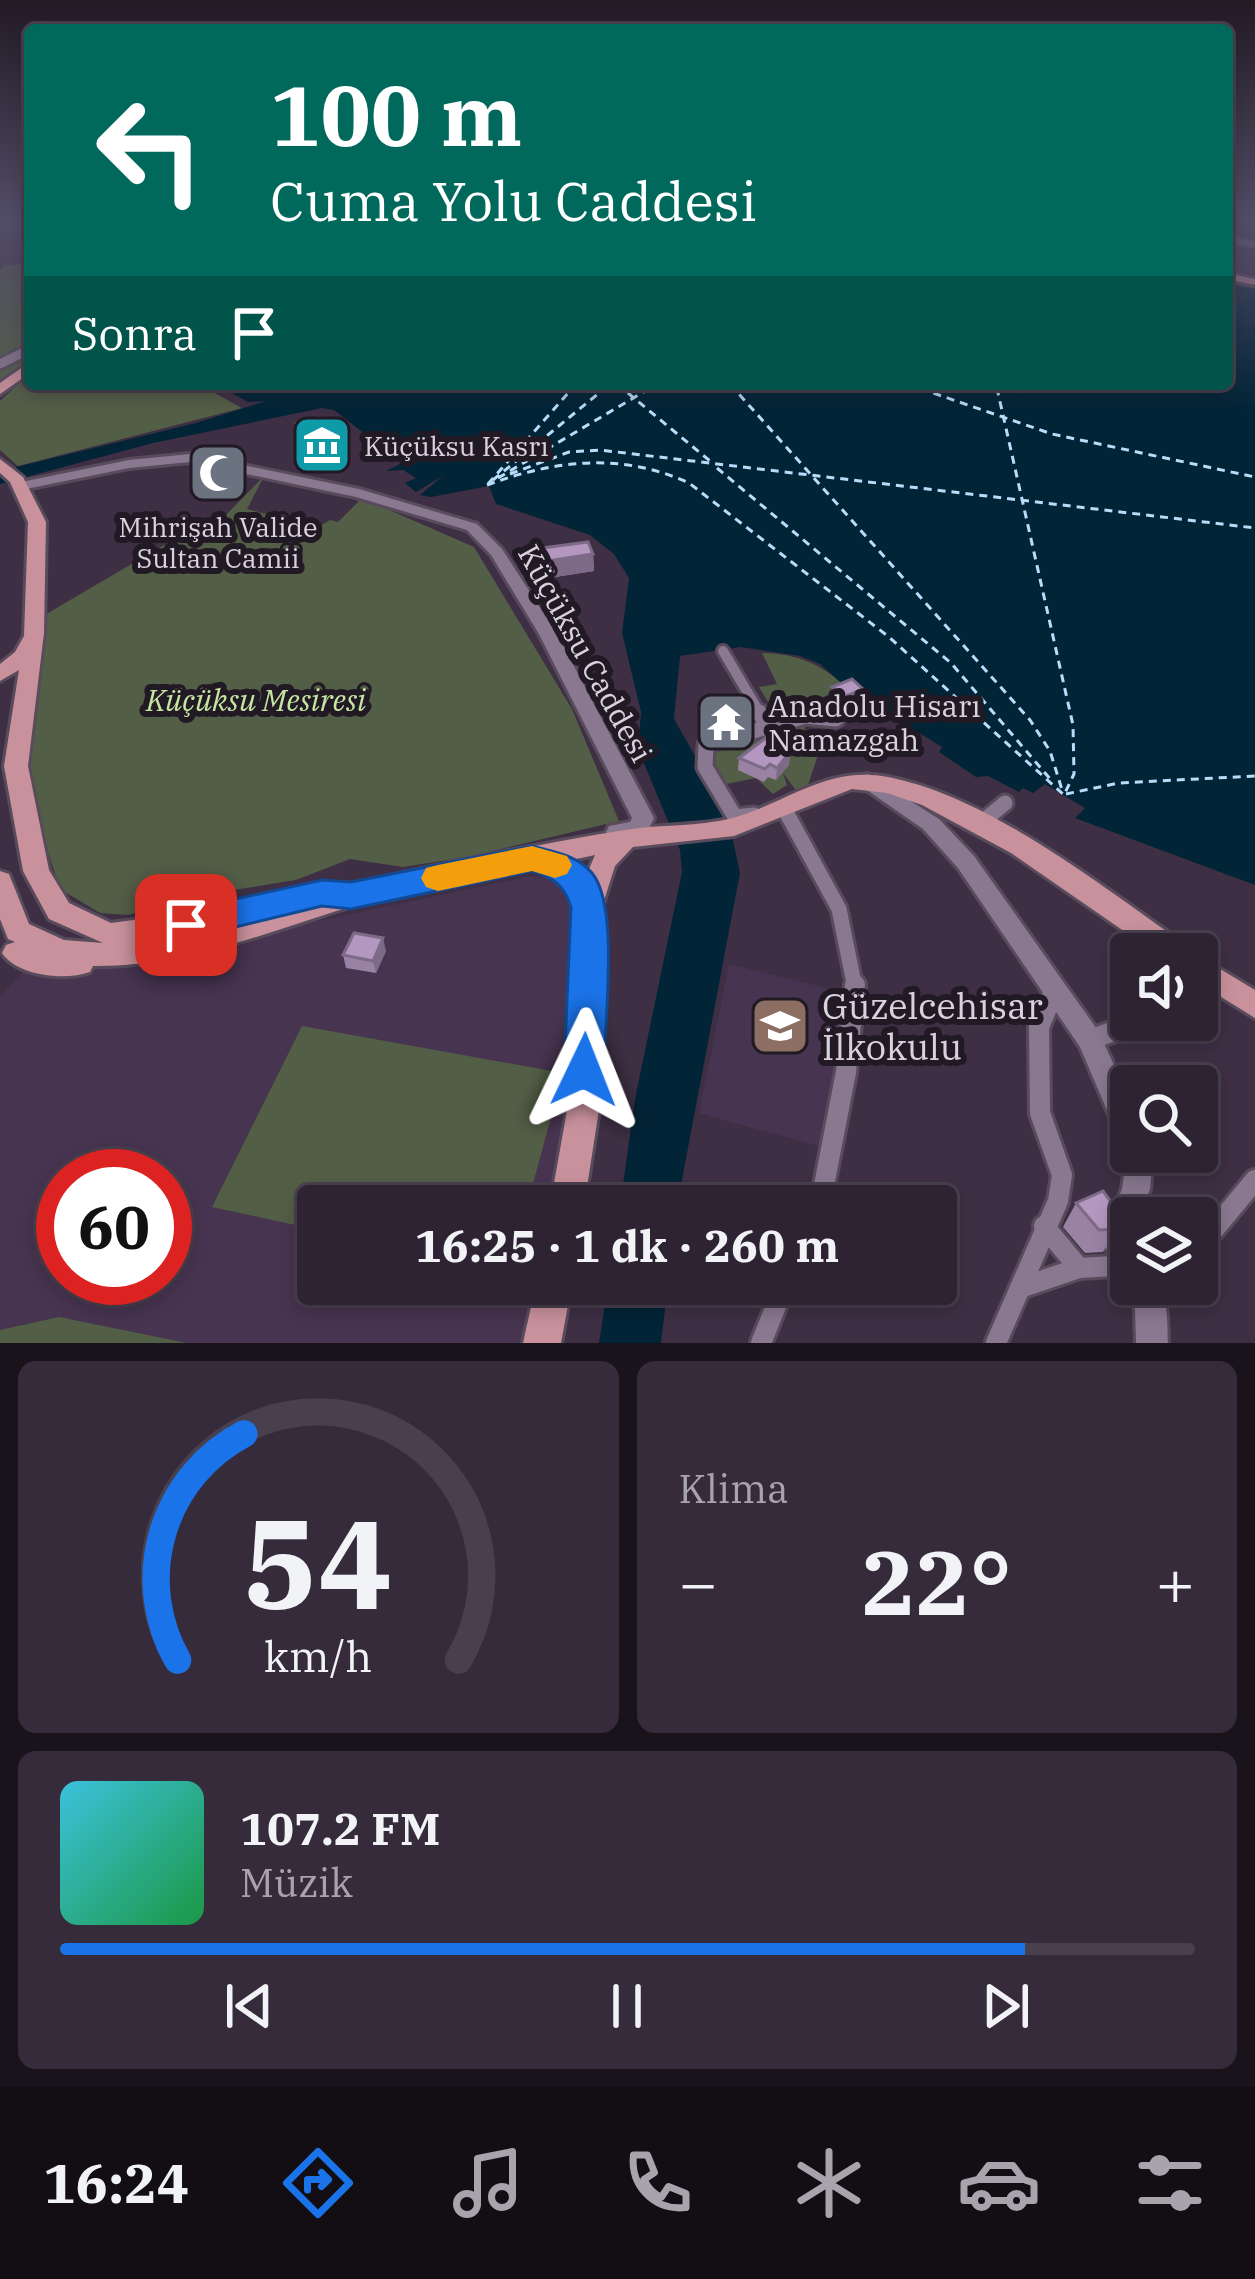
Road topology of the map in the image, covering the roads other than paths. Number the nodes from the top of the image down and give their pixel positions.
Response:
1 (24, 371) edge
2 (0, 390) edge
3 (11, 481) edge
4 (34, 634) junction
5 (723, 651) dead end
6 (0, 674) edge
7 (836, 719) dead end
8 (767, 727) junction
9 (8, 766) edge
10 (868, 781) junction
11 (1005, 803) dead end
12 (775, 814) junction
13 (981, 823) junction
14 (626, 839) junction
15 (568, 851) junction
16 (532, 859) junction
17 (0, 881) edge
18 (589, 907) junction
19 (1146, 933) edge
20 (108, 945) junction
21 (12, 951) edge
22 (1218, 981) edge
23 (1055, 989) junction
24 (1255, 1005) edge
25 (1110, 1032) edge
26 (1090, 1040) junction
27 (1110, 1084) edge
28 (1255, 1180) edge
29 (570, 1185) edge
30 (824, 1185) edge
31 (1218, 1225) edge
32 (1044, 1226) junction
33 (1079, 1268) junction
34 (1110, 1270) edge
35 (1020, 1288) junction
36 (550, 1305) edge
37 (776, 1305) edge
38 (1151, 1305) edge
39 (542, 1343) edge
40 (761, 1343) edge
41 (996, 1343) edge
42 (1152, 1343) edge

1 - 2 main road
3 - 4 main road
3 - 15 street, Küçüksu Caddesi
4 - 6 main road
4 - 9 main road
5 - 8 street
7 - 8 street
8 - 12 street
9 - 20 main road
10 - 12 main road
10 - 13 main road
10 - 23 street
11 - 13 street
12 - 14 main road
12 - 30 street
13 - 19 main road
14 - 15 main road
14 - 18 main road
15 - 16 main road
16 - 18 main road
16 - 20 main road
17 - 21 main road
18 - 29 main road
20 - 21 main road
22 - 24 main road
23 - 26 street
23 - 32 street
25 - 26 street
26 - 27 street
28 - 31 street
32 - 33 street
32 - 35 street
33 - 34 street
33 - 35 street
35 - 41 street
36 - 39 main road
37 - 40 street
38 - 42 street

